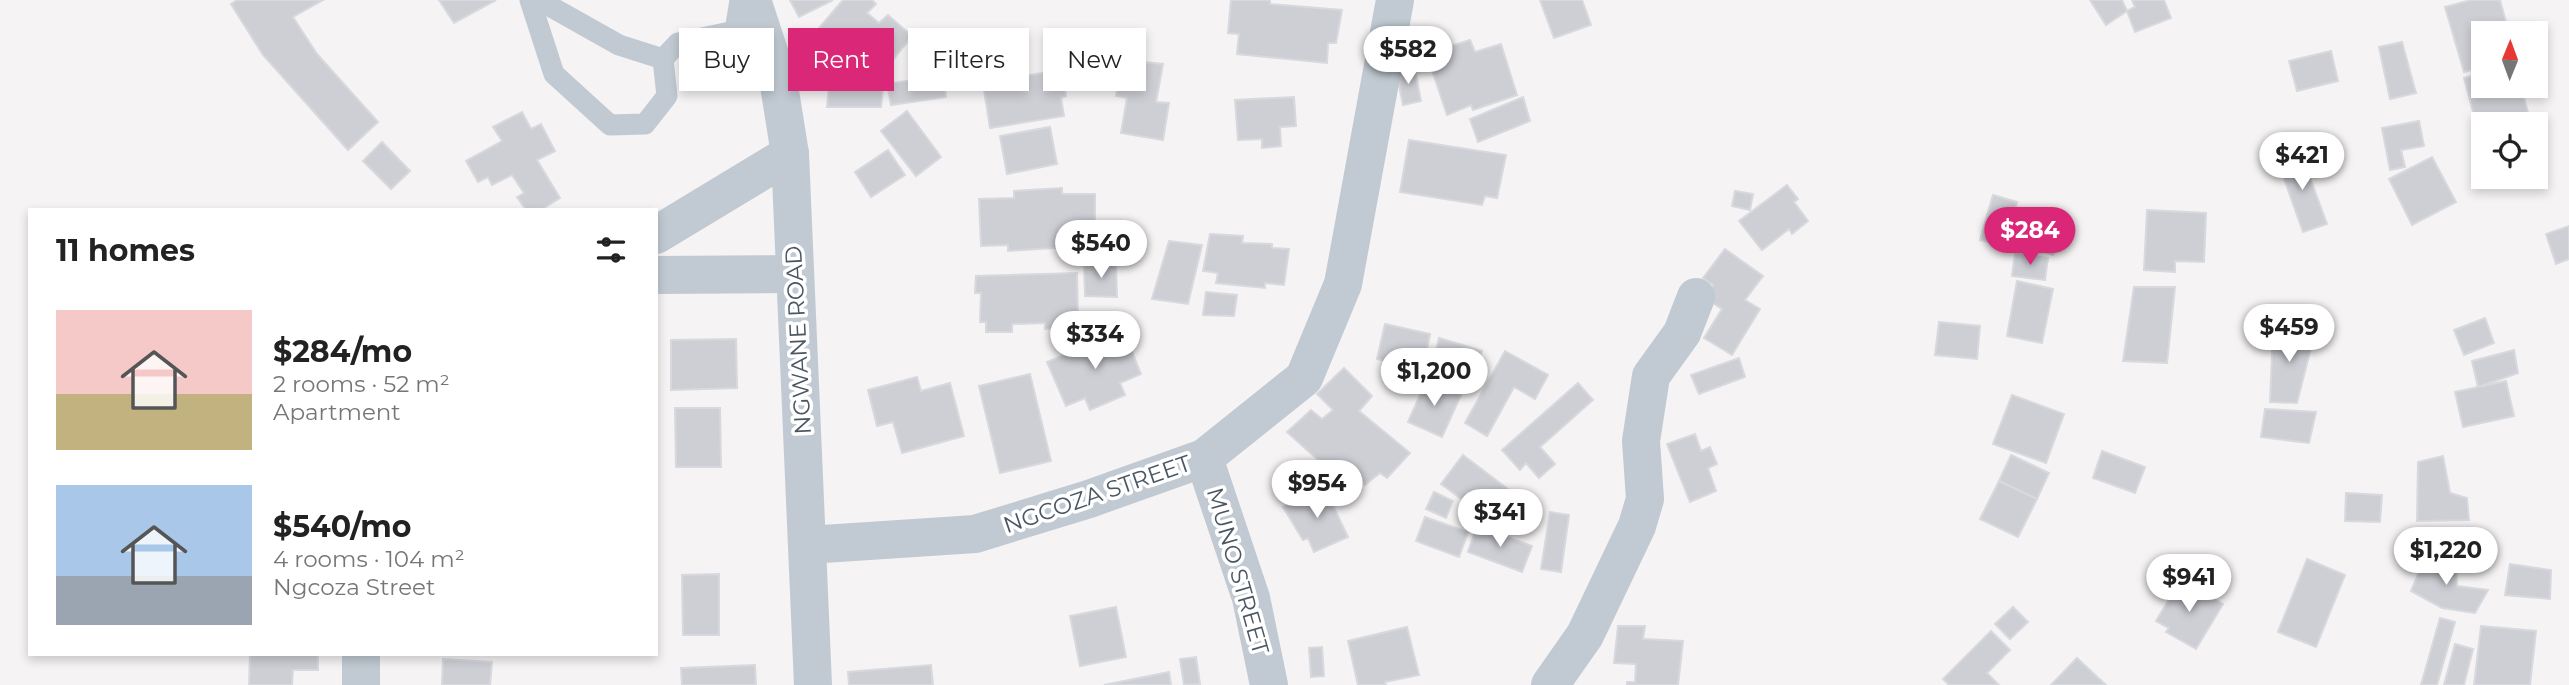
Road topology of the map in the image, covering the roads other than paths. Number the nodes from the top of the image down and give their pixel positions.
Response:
1 (530, 0) edge
2 (539, 0) edge
3 (740, 0) edge
4 (752, 0) edge
5 (1395, 0) edge
6 (663, 59) junction
7 (790, 154) junction
8 (658, 234) edge
9 (658, 275) edge
10 (794, 275) junction
11 (1696, 298) dead end
12 (1204, 458) junction
13 (808, 545) junction
14 (362, 656) edge
15 (361, 685) edge
16 (813, 685) edge
17 (1269, 685) edge
18 (1550, 685) edge

1 - 6 lane
2 - 6 lane
3 - 6 lane
4 - 7 street, NGWANE ROAD
5 - 12 street, NGCOZA STREET
7 - 8 street
7 - 10 street, NGWANE ROAD
9 - 10 street
10 - 13 street, NGWANE ROAD
11 - 18 street
12 - 13 street, NGCOZA STREET
12 - 17 street, MUNO STREET
13 - 16 street, NGWANE ROAD
14 - 15 street

